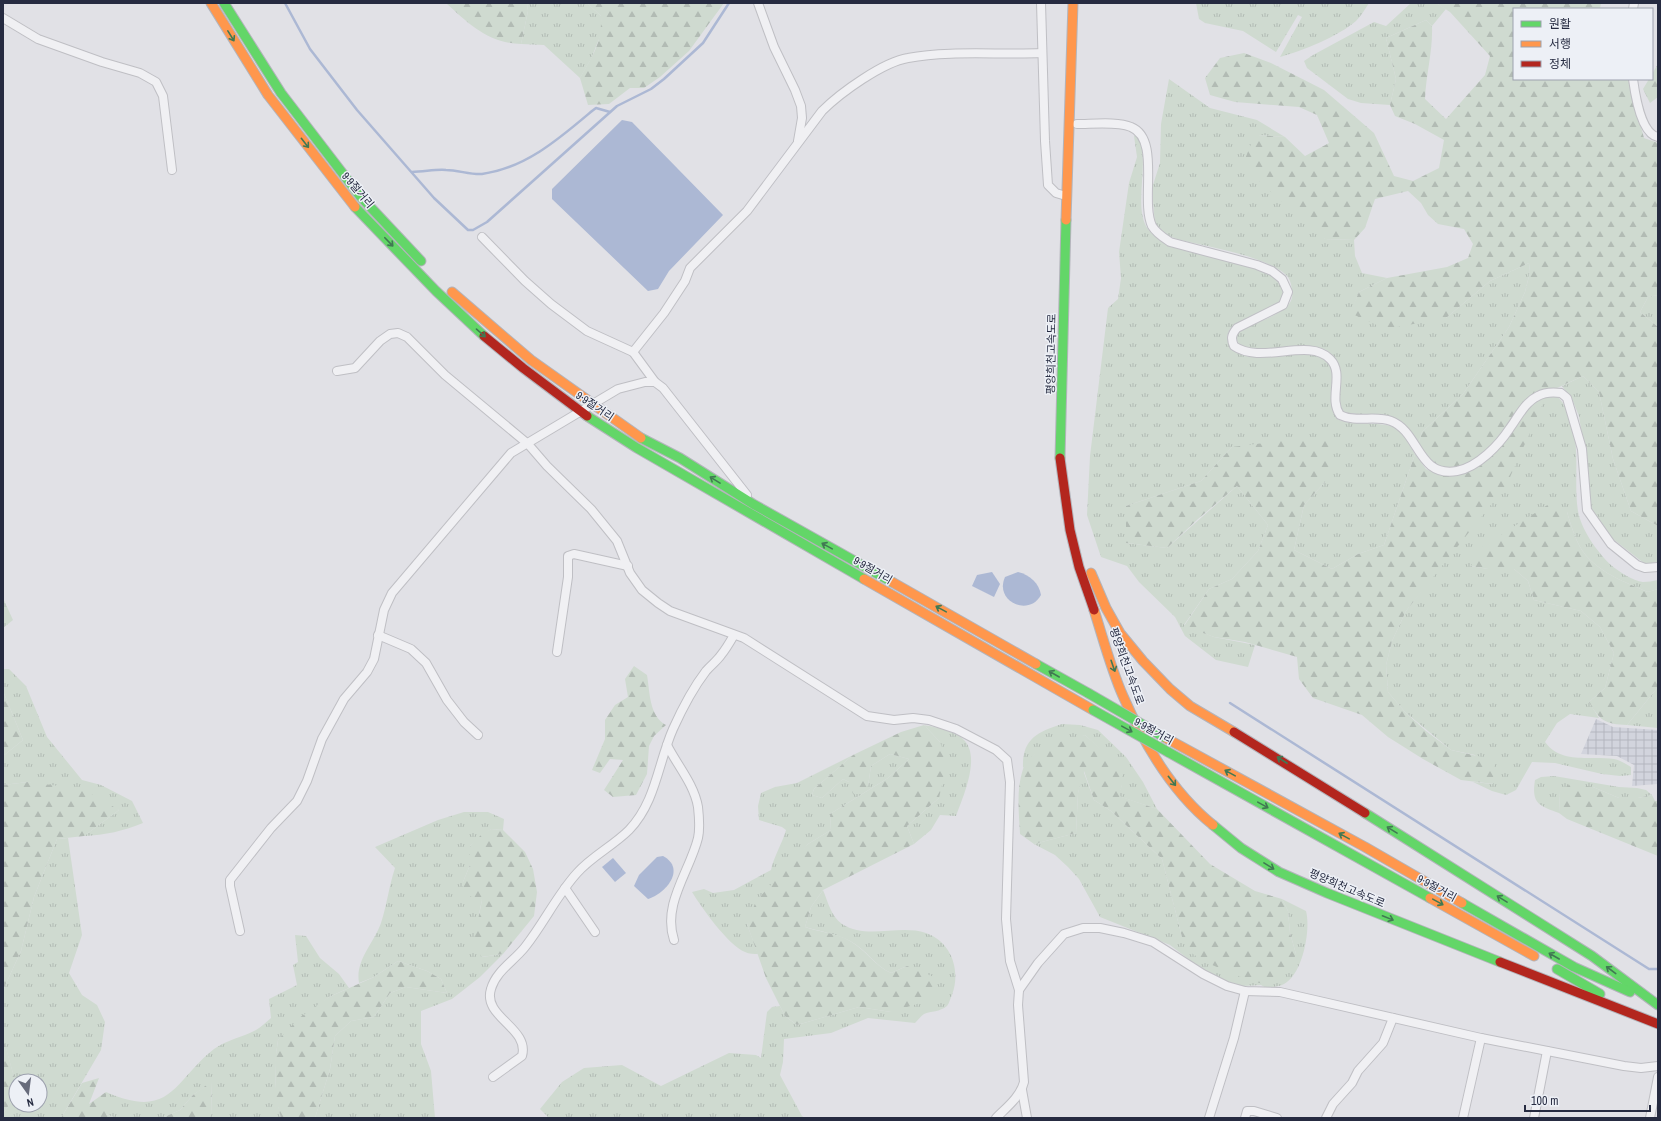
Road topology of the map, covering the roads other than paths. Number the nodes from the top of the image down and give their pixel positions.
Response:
1 (211, 3) edge
2 (224, 3) edge
3 (758, 3) edge
4 (1041, 3) edge
5 (1073, 3) edge
6 (1081, 3) edge
7 (3, 18) edge
8 (1042, 53) junction
9 (1633, 80) edge
10 (1077, 124) junction
11 (1658, 137) edge
12 (797, 144) junction
13 (172, 170) dead end
14 (1066, 196) junction
15 (482, 237) dead end
16 (430, 270) dead end
17 (446, 287) dead end
18 (634, 352) junction
19 (337, 371) dead end
20 (655, 382) junction
21 (591, 404) junction
22 (581, 412) junction
23 (528, 444) junction
24 (754, 504) junction
25 (628, 566) junction
26 (1658, 567) edge
27 (378, 635) junction
28 (734, 635) junction
29 (557, 652) dead end
30 (478, 735) dead end
31 (667, 745) junction
32 (565, 888) junction
33 (240, 931) dead end
34 (595, 932) dead end
35 (674, 940) dead end
36 (1019, 990) junction
37 (1245, 991) junction
38 (1656, 1004) edge
39 (1640, 1017) junction
40 (1393, 1018) junction
41 (1658, 1024) edge
42 (1481, 1038) junction
43 (1547, 1051) junction
44 (1658, 1066) edge
45 (493, 1077) dead end
46 (1658, 1077) edge
47 (1022, 1090) junction
48 (996, 1118) edge
49 (1026, 1118) edge
50 (1209, 1118) edge
51 (1245, 1118) edge
52 (1277, 1118) edge
53 (1326, 1118) edge
54 (1463, 1118) edge
55 (1534, 1118) edge
56 (1650, 1118) edge

1 -> 22 highway, 9·9절거리
2 - 16 highway, 9·9절거리
3 - 12 street
4 - 8 street
5 - 14 highway, 평양희천고속도로
6 - 10 highway, 평양희천고속도로
7 - 13 street
8 - 12 street
8 - 14 street
9 - 11 street
10 - 26 street
38 -> 10 highway, 평양희천고속도로
12 - 18 street
14 -> 39 highway, 평양희천고속도로
15 - 18 street
17 - 21 highway, 9·9절거리
18 - 20 street
19 - 23 street
20 - 21 street
20 - 24 street
21 - 22 street
24 -> 21 highway, 9·9절거리
22 - 23 street
22 -> 39 highway, 9·9절거리, bridge
23 - 25 street
23 - 27 street
38 -> 24 highway, 9·9절거리, bridge
25 - 28 street
25 - 29 street
27 - 30 street
27 - 33 street
28 - 31 street
28 - 36 street
31 - 32 street
31 - 35 street
32 - 34 street
32 - 45 street
36 - 37 street
36 - 47 street
37 - 40 street
37 - 50 street
39 - 41 highway, 평양희천고속도로
40 - 42 street
40 - 53 street
42 - 43 street
42 - 54 street
43 - 44 street
43 - 55 street
46 - 56 street
47 - 48 street
47 - 49 street
51 - 52 street

